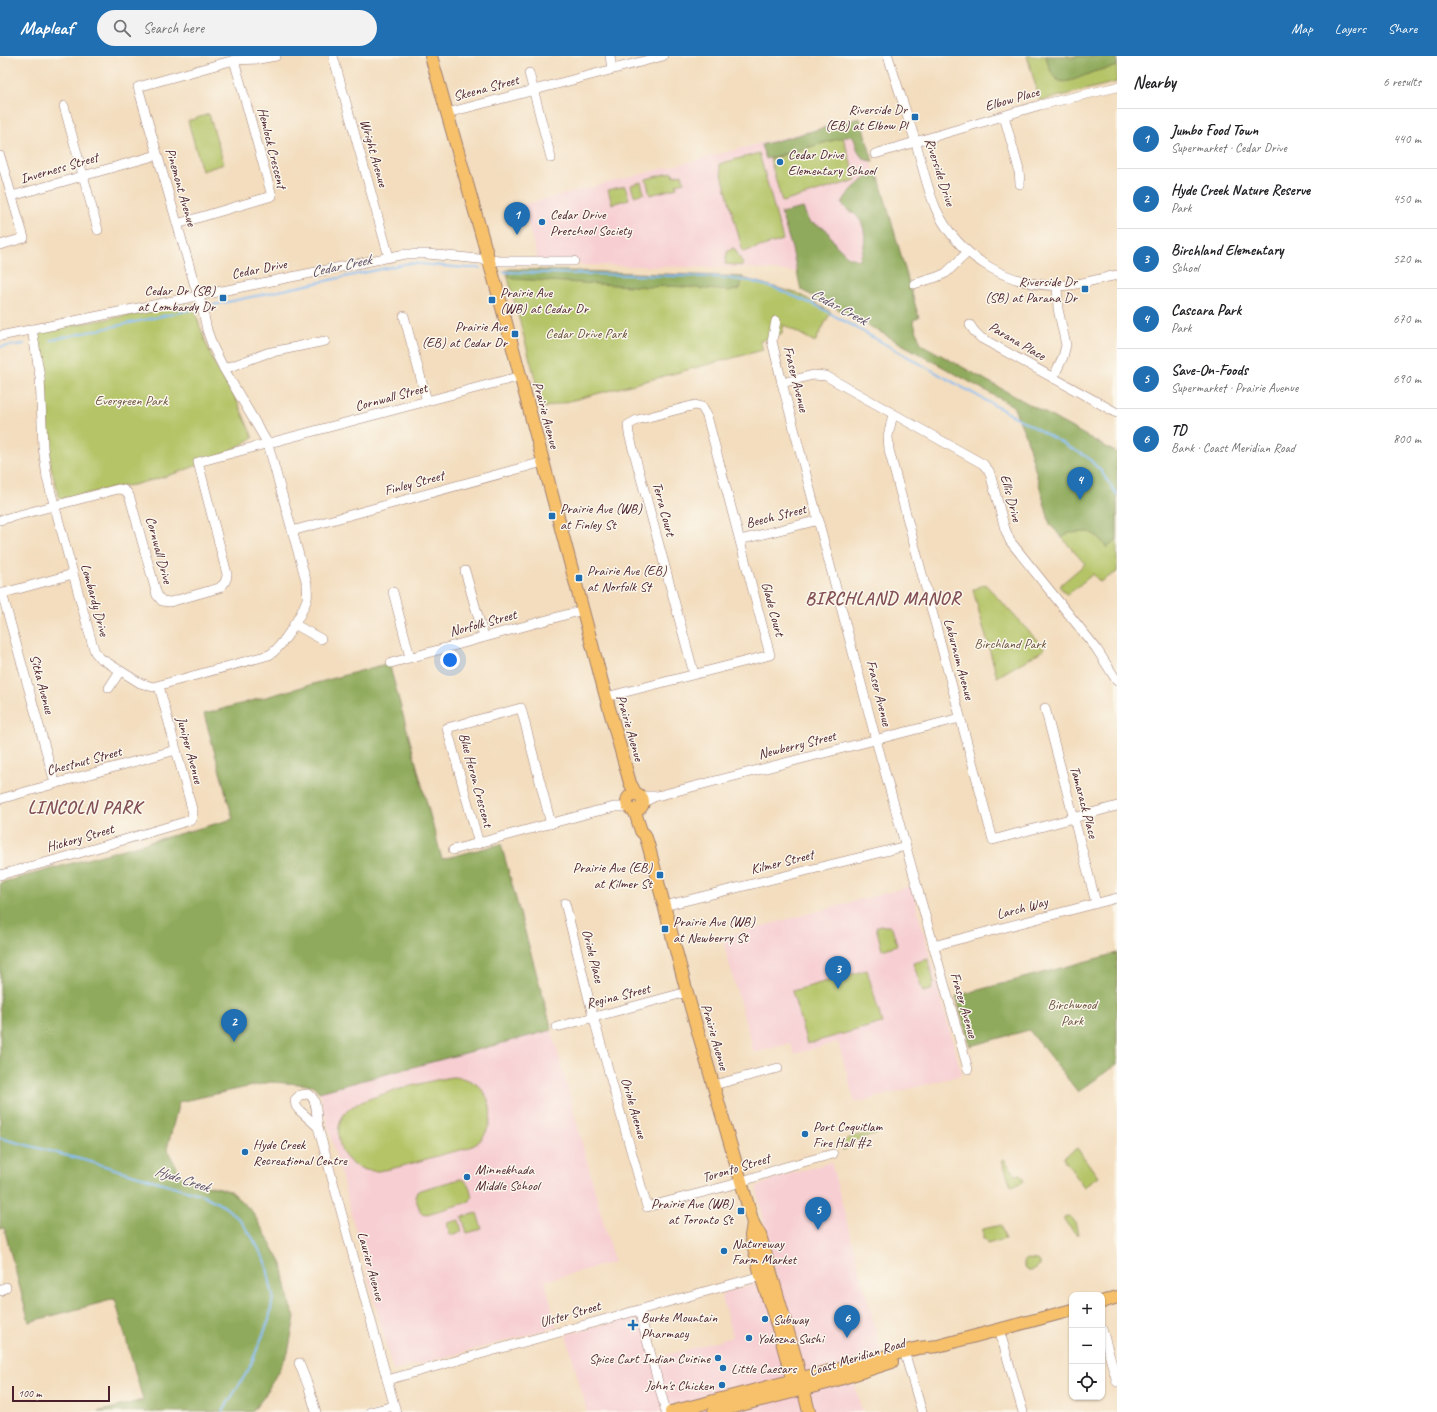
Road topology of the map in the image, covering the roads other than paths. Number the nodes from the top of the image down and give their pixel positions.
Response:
1 (276, 56) edge
2 (333, 56) edge
3 (431, 56) edge
4 (610, 56) edge
5 (663, 56) edge
6 (888, 56) edge
7 (234, 60) junction
8 (612, 69) junction
9 (529, 73) dead end
10 (1117, 86) edge
11 (533, 90) junction
12 (64, 106) dead end
13 (447, 112) junction
14 (1004, 116) junction
15 (915, 142) junction
16 (875, 154) dead end
17 (157, 155) junction
18 (0, 156) edge
19 (552, 158) dead end
20 (83, 176) junction
21 (1020, 184) dead end
22 (12, 196) junction
23 (178, 224) junction
24 (98, 230) dead end
25 (0, 245) edge
26 (968, 252) junction
27 (389, 257) junction
28 (489, 261) junction
29 (574, 261) dead end
30 (1117, 275) edge
31 (914, 284) dead end
32 (1057, 285) junction
33 (199, 295) junction
34 (404, 316) dead end
35 (776, 322) dead end
36 (970, 325) dead end
37 (32, 329) junction
38 (0, 336) edge
39 (325, 341) dead end
40 (224, 369) junction
41 (521, 376) junction
42 (1053, 378) junction
43 (782, 383) junction
44 (427, 401) junction
45 (702, 407) joint
46 (1117, 413) edge
47 (893, 414) junction
48 (268, 444) junction
49 (543, 462) junction
50 (54, 506) junction
51 (0, 520) edge
52 (819, 520) junction
53 (292, 531) junction
54 (740, 540) junction
55 (465, 571) dead end
56 (73, 574) junction
57 (393, 592) dead end
58 (1, 594) edge
59 (582, 610) junction
60 (294, 624) junction
61 (484, 637) junction
62 (321, 639) dead end
63 (410, 657) junction
64 (391, 663) dead end
65 (120, 671) junction
66 (694, 674) junction
67 (1117, 681) edge
68 (159, 686) junction
69 (109, 688) dead end
70 (606, 698) junction
71 (1045, 708) dead end
72 (960, 718) junction
73 (876, 740) junction
74 (176, 750) junction
75 (55, 783) junction
76 (0, 799) edge
77 (635, 802) junction
78 (1117, 806) edge
79 (1074, 817) junction
80 (191, 820) joint
81 (551, 824) junction
82 (479, 844) junction
83 (906, 846) junction
84 (453, 850) dead end
85 (0, 875) edge
86 (1117, 898) edge
87 (565, 903) dead end
88 (1096, 903) junction
89 (664, 906) junction
90 (933, 946) junction
91 (687, 992) junction
92 (594, 1016) junction
93 (557, 1027) dead end
94 (778, 1068) dead end
95 (968, 1069) dead end
96 (714, 1085) junction
97 (318, 1127) dead end
98 (833, 1154) dead end
99 (742, 1182) junction
100 (647, 1207) joint
101 (753, 1223) junction
102 (761, 1276) junction
103 (1117, 1297) edge
104 (1105, 1301) edge
105 (639, 1310) junction
106 (1069, 1311) edge
107 (999, 1329) junction
108 (1105, 1339) edge
109 (905, 1355) junction
110 (795, 1356) junction
111 (299, 1363) dead end
112 (820, 1373) junction
113 (387, 1380) junction
114 (1117, 1382) edge
115 (797, 1385) junction
116 (395, 1409) edge
117 (316, 1412) edge
118 (370, 1412) edge
119 (666, 1412) edge
120 (671, 1412) edge
121 (714, 1412) edge
122 (800, 1412) edge
123 (809, 1412) edge
124 (922, 1412) edge
125 (1023, 1412) edge

1 - 7 street
2 - 27 street, Wright Avenue
3 - 13 main road, Prairie Avenue
4 - 8 street
5 - 8 street, Skeena Street
6 - 15 street, Riverside Drive
7 - 17 street, Pinemont Avenue
7 - 23 street, Hemlock Crescent
8 - 11 street, Skeena Street
9 - 11 street, Skeena Street
10 - 14 street, Elbow Place
11 - 13 street, Skeena Street
11 - 19 street
12 - 20 street
13 - 28 main road, Prairie Avenue
14 - 15 street, Elbow Place
14 - 21 street
15 - 16 street, Elbow Place
15 - 26 street, Riverside Drive
17 - 20 street, Inverness Street
17 - 23 street, Pinemont Avenue
18 - 22 street
20 - 22 street, Inverness Street
20 - 24 street
22 - 25 street, Inverness Street
23 - 33 street, Pinemont Avenue
26 - 31 street
26 - 32 street, Riverside Drive
27 - 28 street, Cedar Drive
27 - 33 street, Cedar Drive
28 - 29 street, Cedar Drive
28 - 41 main road, Prairie Avenue
30 - 32 street, Riverside Drive
32 - 42 street
33 - 37 street, Cedar Drive
33 - 40 street, Lombardy Drive
34 - 44 street
35 - 43 street, Fraser Avenue
36 - 42 street, Parana Place
37 - 38 street, Cedar Drive
37 - 50 street, Lombardy Drive
39 - 40 street
40 - 48 street, Lombardy Drive
41 - 44 street, Cornwall Street
41 - 49 main road, Prairie Avenue
42 - 46 street, Parana Place
43 - 47 street, Ellis Drive
43 - 52 street, Fraser Avenue
44 - 48 street, Cornwall Street
45 - 54 street, Glade Court
45 - 66 street, Terra Court
47 - 67 street, Ellis Drive
47 - 72 street, Laburnum Avenue
48 - 50 street, Cornwall Drive
48 - 53 street, Lombardy Drive
49 - 53 street, Finley Street
49 - 59 main road, Prairie Avenue
50 - 51 street, Cornwall Drive
50 - 56 street, Lombardy Drive
52 - 54 street, Beech Street
52 - 73 street, Fraser Avenue
53 - 60 street, Lombardy Drive
54 - 66 street, Glade Court
55 - 61 street
56 - 58 street
56 - 65 street, Lombardy Drive
57 - 63 street
58 - 75 street, Sitka Avenue
59 - 61 street, Norfolk Street
59 - 70 main road, Prairie Avenue
60 - 62 street
60 - 68 street, Lombardy Drive
61 - 63 street, Norfolk Street
63 - 64 street, Norfolk Street
65 - 68 street, Lombardy Drive
65 - 69 street
66 - 70 street, Glade Court
68 - 74 street, Juniper Avenue
70 - 77 main road, Prairie Avenue
71 - 79 street, Tamarack Place
72 - 73 street, Newberry Street
72 - 79 street, Laburnum Avenue
73 - 77 street, Newberry Street
73 - 83 street, Fraser Avenue
74 - 75 street, Chestnut Street
74 - 80 street, Juniper Avenue
75 - 76 street, Chestnut Street
77 - 81 street, Newberry Street
77 - 89 main road, Prairie Avenue
78 - 79 street
79 - 88 street, Tamarack Place
80 - 85 street, Hickory Street
81 - 82 street, Newberry Street
81 - 82 street, Blue Heron Crescent
82 - 84 street, Newberry Street
83 - 89 street, Kilmer Street
83 - 90 street, Fraser Avenue
86 - 88 street, Larch Way
87 - 92 street, Oriole Place
88 - 90 street, Larch Way
89 - 91 main road, Prairie Avenue
90 - 95 street, Fraser Avenue
91 - 92 street, Regina Street
91 - 96 main road, Prairie Avenue
92 - 93 street, Regina Street
92 - 100 street, Oriole Avenue
94 - 96 street
96 - 99 main road, Prairie Avenue
97 - 113 street, Laurier Avenue
98 - 99 street, Toronto Street
99 - 100 street, Toronto Street
99 - 101 main road, Prairie Avenue
101 - 102 main road, Prairie Avenue
101 - 110 main road, Prairie Avenue
102 - 105 street, Ulster Street
102 - 115 main road, Prairie Avenue
103 - 104 main road
105 - 113 street, Ulster Street
105 - 119 street
106 - 107 main road, Coast Meridian Road
107 - 109 main road, Coast Meridian Road
107 - 125 street
108 - 114 street
109 - 112 main road, Coast Meridian Road
109 - 115 main road, Coast Meridian Road
109 - 124 street
110 - 112 main road
110 - 115 main road, Prairie Avenue
111 - 117 street
112 - 115 main road, Coast Meridian Road
113 - 116 street, Laurier Avenue
115 - 120 main road, Coast Meridian Road
115 - 121 main road, Coast Meridian Road
115 - 122 main road, Prairie Avenue
115 - 123 main road, Prairie Avenue
116 - 118 street

